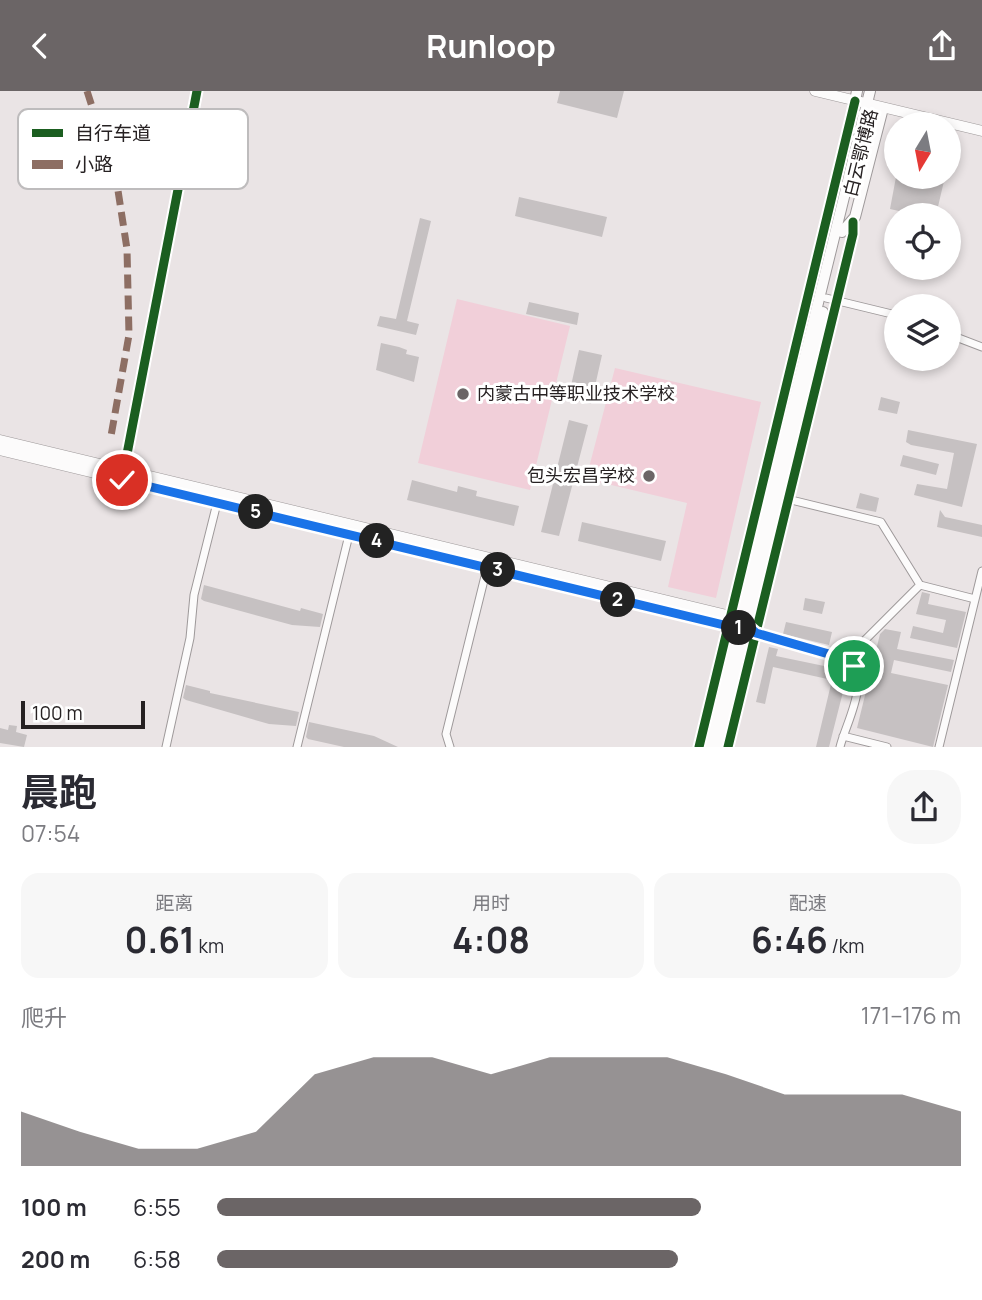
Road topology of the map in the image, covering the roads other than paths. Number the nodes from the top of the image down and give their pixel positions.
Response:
1 (197, 91) edge
2 (815, 91) edge
3 (870, 91) edge
4 (876, 91) edge
5 (856, 96) edge
6 (874, 106) junction
7 (194, 109) edge
8 (982, 131) edge
9 (178, 189) edge
10 (827, 298) junction
11 (884, 312) edge
12 (961, 339) edge
13 (982, 347) edge
14 (0, 440) edge
15 (0, 450) edge
16 (123, 475) junction
17 (779, 497) junction
18 (217, 503) junction
19 (349, 534) junction
20 (486, 568) junction
21 (982, 571) edge
22 (920, 585) junction
23 (975, 599) junction
24 (742, 624) junction
25 (846, 659) junction
26 (843, 736) junction
27 (166, 747) edge
28 (297, 747) edge
29 (450, 747) edge
30 (709, 747) edge
31 (719, 747) edge
32 (840, 747) edge
33 (887, 747) edge
34 (939, 747) edge

1 - 7 street
2 - 5 main road
3 - 6 main road, 白云鄂博路
4 - 6 main road, 白云鄂博路
5 - 6 main road
6 - 8 main road
6 - 10 main road, 白云鄂博路
6 - 24 main road, 白云鄂博路
9 - 16 street
10 - 11 street
10 - 17 main road, 白云鄂博路
12 - 13 street
14 - 16 main road
15 - 16 main road
16 - 18 main road
16 - 24 main road
17 - 22 street
17 - 24 main road, 白云鄂博路
18 - 19 main road
18 - 27 street
19 - 20 main road
19 - 28 street
20 - 24 main road
20 - 29 street
21 - 23 street
22 - 23 street
22 - 25 street
23 - 34 street
24 - 25 street
24 - 30 main road, 白云鄂博路
24 - 31 main road, 白云鄂博路
25 - 26 street
26 - 32 street
26 - 33 street

